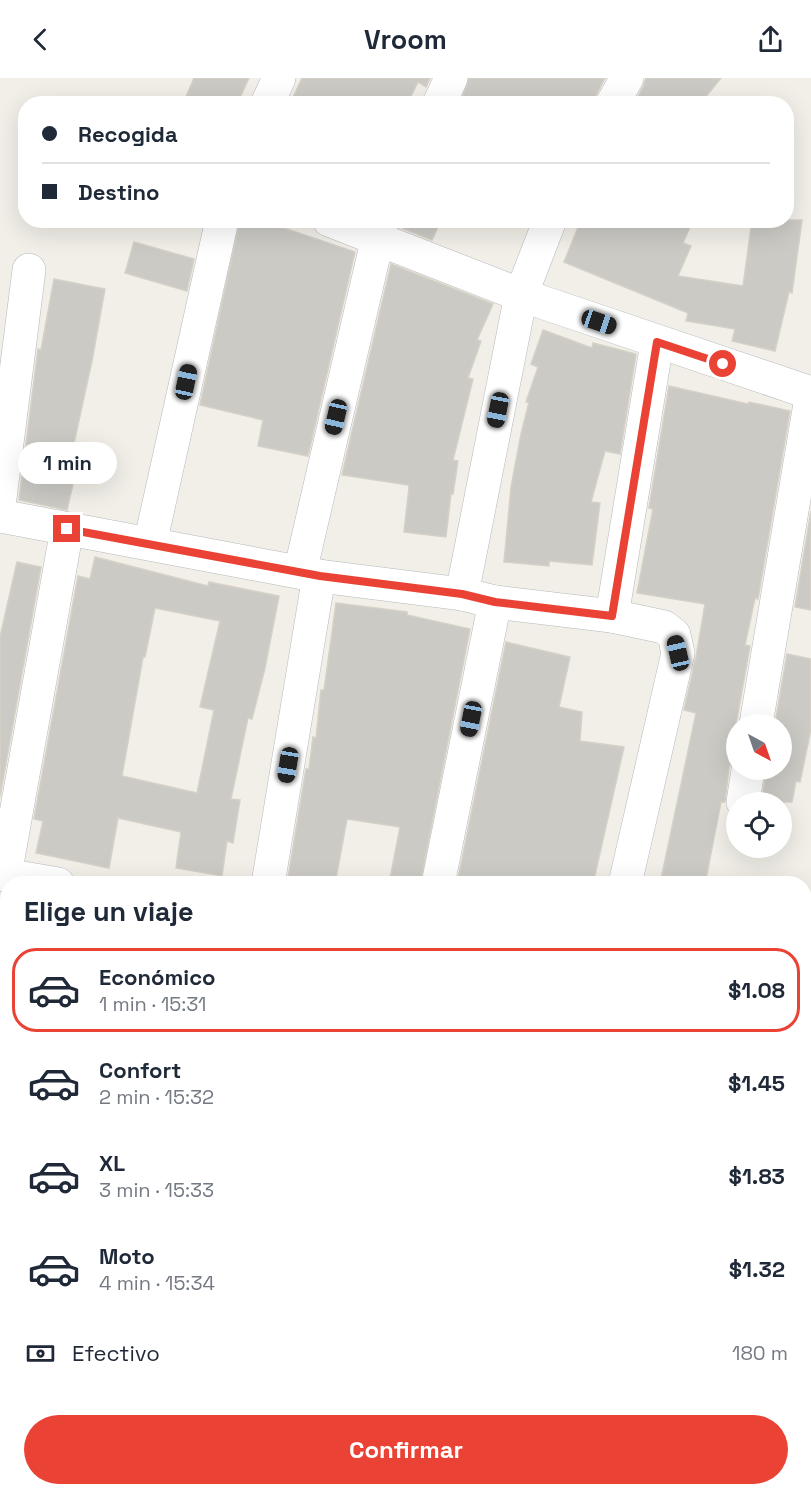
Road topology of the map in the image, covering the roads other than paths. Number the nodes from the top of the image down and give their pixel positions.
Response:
1 (279, 78) edge
2 (452, 78) edge
3 (627, 78) edge
4 (271, 96) edge
5 (443, 96) edge
6 (617, 96) edge
7 (220, 228) edge
8 (547, 228) edge
9 (379, 230) edge
10 (29, 270) dead end
11 (521, 295) junction
12 (657, 342) junction
13 (811, 393) edge
14 (811, 398) edge
15 (0, 498) edge
16 (0, 516) edge
17 (67, 529) junction
18 (150, 544) junction
19 (310, 574) junction
20 (462, 594) junction
21 (495, 602) junction
22 (612, 616) junction
23 (758, 714) edge
24 (2, 875) edge
25 (269, 876) edge
26 (440, 876) edge
27 (627, 876) edge

1 - 4 street
2 - 5 street
3 - 6 street
7 - 18 street
8 - 11 street
9 - 11 street
9 - 19 street
10 - 15 street
11 - 12 street
11 - 20 street
12 - 13 street
12 - 22 street
14 - 23 street
16 - 17 street
17 - 18 street
17 - 24 street
18 - 19 street
19 - 20 street
19 - 25 street
20 - 21 street
21 - 22 street
21 - 26 street
22 - 27 street

